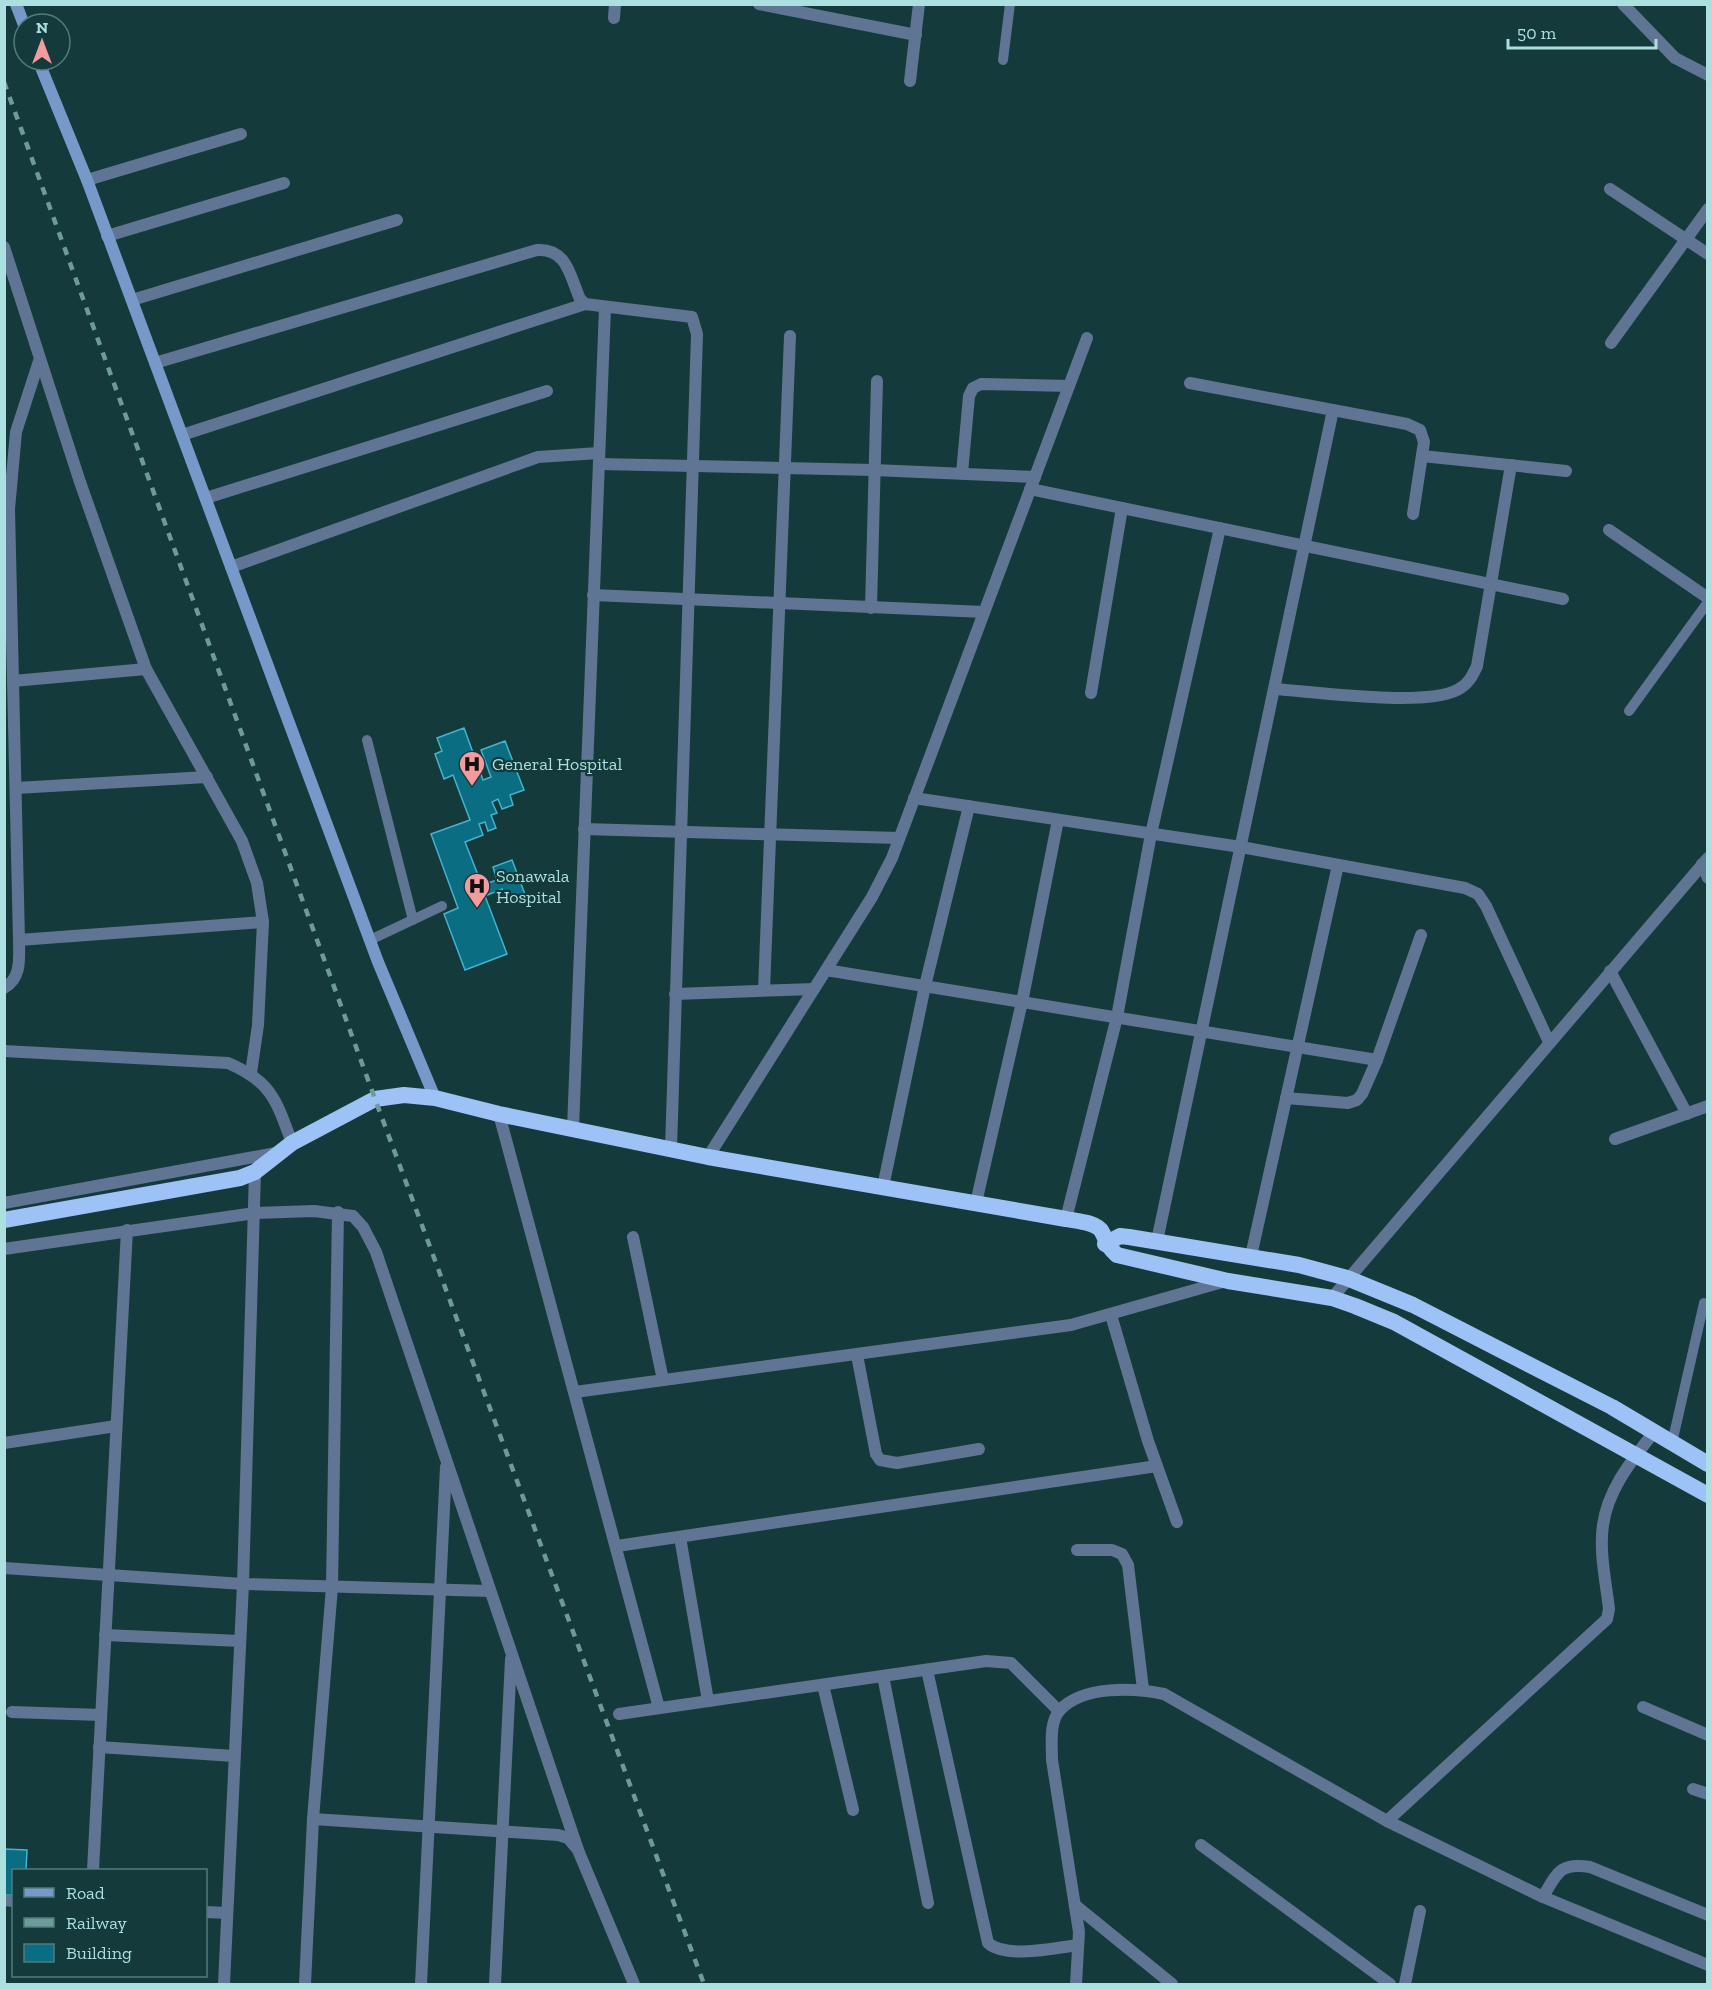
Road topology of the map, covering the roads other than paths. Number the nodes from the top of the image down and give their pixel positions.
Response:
1 (615, 4) edge
2 (759, 4) edge
3 (919, 4) edge
4 (1010, 4) edge
5 (1623, 4) edge
6 (820, 10) edge
7 (614, 18) dead end
8 (916, 35) junction
9 (1003, 60) dead end
10 (43, 72) edge
11 (1707, 75) edge
12 (910, 81) dead end
13 (241, 134) dead end
14 (87, 180) junction
15 (284, 183) dead end
16 (1611, 189) dead end
17 (1707, 209) edge
18 (397, 220) dead end
19 (107, 236) junction
20 (1686, 240) junction
21 (4, 247) edge
22 (1707, 254) edge
23 (132, 300) junction
24 (585, 304) junction
25 (605, 308) junction
26 (790, 336) dead end
27 (1087, 338) dead end
28 (1611, 343) dead end
29 (40, 360) junction
30 (155, 363) junction
31 (877, 381) dead end
32 (1190, 383) dead end
33 (1069, 386) junction
34 (547, 391) dead end
35 (1333, 410) junction
36 (182, 435) junction
37 (1422, 456) junction
38 (599, 459) junction
39 (1511, 465) junction
40 (693, 466) junction
41 (785, 468) junction
42 (874, 470) junction
43 (1566, 471) dead end
44 (962, 473) junction
45 (1035, 477) junction
46 (1030, 489) junction
47 (206, 498) junction
48 (1122, 508) junction
49 (1413, 514) dead end
50 (1220, 528) junction
51 (1609, 530) dead end
52 (1306, 546) junction
53 (231, 567) junction
54 (1491, 584) junction
55 (593, 595) junction
56 (1563, 599) dead end
57 (688, 600) junction
58 (1707, 600) edge
59 (780, 604) junction
60 (870, 608) junction
61 (984, 612) junction
62 (146, 669) junction
63 (13, 681) junction
64 (1275, 690) junction
65 (1091, 693) dead end
66 (1629, 711) dead end
67 (368, 740) dead end
68 (207, 777) junction
69 (16, 788) junction
70 (914, 798) junction
71 (969, 806) junction
72 (1058, 820) junction
73 (584, 830) junction
74 (680, 831) junction
75 (770, 833) junction
76 (1151, 834) junction
77 (899, 838) junction
78 (1241, 848) junction
79 (1705, 861) edge
80 (1338, 865) junction
81 (1707, 878) edge
82 (442, 906) dead end
83 (413, 920) junction
84 (263, 922) junction
85 (1421, 935) dead end
86 (19, 940) junction
87 (370, 940) junction
88 (826, 970) junction
89 (1610, 971) junction
90 (925, 986) junction
91 (4, 988) edge
92 (814, 989) junction
93 (764, 990) junction
94 (675, 994) junction
95 (1022, 1002) junction
96 (1117, 1017) junction
97 (1202, 1031) junction
98 (1549, 1042) junction
99 (1297, 1048) junction
100 (4, 1051) edge
101 (1377, 1060) junction
102 (250, 1073) junction
103 (435, 1098) junction
104 (1286, 1098) junction
105 (1707, 1106) edge
106 (499, 1114) junction
107 (1686, 1114) junction
108 (573, 1129) junction
109 (1615, 1139) dead end
110 (292, 1143) junction
111 (671, 1149) junction
112 (276, 1153) junction
113 (708, 1157) junction
114 (255, 1172) junction
115 (883, 1187) junction
116 (4, 1203) edge
117 (976, 1203) junction
118 (338, 1212) junction
119 (255, 1213) junction
120 (1066, 1219) junction
121 (4, 1220) edge
122 (127, 1230) junction
123 (633, 1237) dead end
124 (1157, 1241) junction
125 (1105, 1244) junction
126 (4, 1249) edge
127 (1251, 1256) junction
128 (1347, 1278) junction
129 (1228, 1281) junction
130 (1332, 1298) junction
131 (1704, 1303) dead end
132 (1111, 1315) junction
133 (857, 1354) junction
134 (663, 1380) junction
135 (575, 1392) junction
136 (116, 1426) junction
137 (1654, 1432) junction
138 (4, 1443) edge
139 (1672, 1443) junction
140 (979, 1449) dead end
141 (1636, 1454) junction
142 (446, 1460) junction
143 (1707, 1464) edge
144 (1157, 1466) junction
145 (1707, 1495) edge
146 (1177, 1522) dead end
147 (680, 1537) junction
148 (616, 1546) junction
149 (1077, 1550) dead end
150 (4, 1568) edge
151 (108, 1574) junction
152 (243, 1584) junction
153 (332, 1587) junction
154 (441, 1590) junction
155 (490, 1591) junction
156 (105, 1635) junction
157 (240, 1641) junction
158 (511, 1652) junction
159 (927, 1670) junction
160 (883, 1676) junction
161 (823, 1685) junction
162 (1143, 1689) junction
163 (708, 1701) junction
164 (1642, 1707) dead end
165 (659, 1708) junction
166 (1059, 1711) junction
167 (12, 1712) dead end
168 (619, 1714) dead end
169 (101, 1715) junction
170 (1707, 1735) edge
171 (99, 1746) junction
172 (234, 1756) junction
173 (1693, 1789) dead end
174 (1707, 1794) edge
175 (853, 1810) dead end
176 (313, 1819) junction
177 (1387, 1821) junction
178 (429, 1827) junction
179 (502, 1831) junction
180 (1202, 1845) dead end
181 (578, 1850) junction
182 (93, 1869) edge
183 (1543, 1897) junction
184 (928, 1902) dead end
185 (1076, 1906) junction
186 (1420, 1911) dead end
187 (207, 1912) edge
188 (227, 1913) junction
189 (1707, 1915) edge
190 (1078, 1946) junction
191 (1707, 1965) edge
192 (224, 1984) edge
193 (305, 1984) edge
194 (421, 1984) edge
195 (495, 1984) edge
196 (634, 1984) edge
197 (1076, 1984) edge
198 (1172, 1984) edge
199 (1390, 1984) edge
200 (1405, 1984) edge

1 - 7 street
2 - 6 street
3 - 8 street
4 - 9 lane
5 - 11 street
6 - 8 street
8 - 12 street
10 - 14 main road
13 - 14 street
14 - 19 main road
15 - 19 street
16 - 20 street
17 - 20 street
18 - 23 street
19 - 23 main road
20 - 22 street
20 - 28 street
21 - 29 street
23 - 30 main road
24 - 25 street
24 - 30 street
24 - 36 street
25 - 38 street
25 - 40 street
26 - 41 street
27 - 33 street
29 - 62 street
29 - 63 street
30 - 36 main road
31 - 42 street
32 - 35 street
33 - 44 street
33 - 45 street
34 - 47 street
35 - 37 street
35 - 52 street
36 - 47 main road
37 - 39 street
37 - 49 street
38 - 40 street
38 - 53 street
38 - 55 street
39 - 43 street
39 - 54 street
40 - 41 street
40 - 57 street
41 - 42 street
41 - 59 street
42 - 44 street
42 - 60 street
44 - 45 street
45 - 46 street
46 - 48 street
46 - 61 street
47 - 53 main road
48 - 50 street
48 - 65 street
50 - 52 street
50 - 76 street
51 - 58 street
52 - 54 street
52 - 64 street
53 - 87 main road
54 - 56 street
54 - 64 street
55 - 57 street
55 - 73 street
57 - 59 street
57 - 74 street
58 - 66 lane
59 - 60 street
59 - 75 street
60 - 61 street
61 - 70 street
62 - 63 street
62 - 68 street
63 - 69 street
64 - 78 street
67 - 83 lane
68 - 69 street
68 - 84 street
69 - 86 street
70 - 71 street
70 - 77 street
71 - 72 street
71 - 90 street
72 - 76 street
72 - 95 street
73 - 74 street
73 - 108 street
74 - 75 street
74 - 94 street
75 - 77 street
75 - 93 street
76 - 78 street
76 - 96 street
77 - 88 street
78 - 80 street
78 - 97 street
79 - 81 street
79 - 89 street
80 - 98 street
80 - 99 street
82 - 83 lane
83 - 87 lane
84 - 86 street
84 - 102 street
85 - 101 street
86 - 91 street
87 - 103 main road
88 - 90 street
88 - 92 street
89 - 98 street
89 - 107 street
90 - 95 street
90 - 115 street
92 - 93 street
92 - 113 street
93 - 94 street
94 - 111 street
95 - 96 street
95 - 117 street
96 - 97 street
96 - 120 street
97 - 99 street
97 - 124 street
98 - 128 street
99 - 101 street
99 - 104 street
100 - 102 street
101 - 104 street
102 - 110 street
103 - 106 highway
103 - 110 highway
104 - 127 street
105 - 107 street
106 - 108 highway
106 - 135 street
107 - 109 street
108 - 111 highway
110 - 112 highway
111 - 113 highway
112 - 114 highway
112 - 116 street
113 - 115 highway
114 - 119 street
114 - 121 highway
115 - 117 highway
117 - 120 highway
118 - 119 street
118 - 142 street
118 - 153 street
119 - 122 street
119 - 152 street
120 - 125 highway
122 - 126 street
122 - 136 street
123 - 134 street
124 - 125 highway
124 - 127 highway
125 - 129 highway
127 - 128 highway
128 - 130 street
128 - 137 highway
129 - 130 highway
129 - 132 street
130 - 141 highway
131 - 139 lane
132 - 133 street
132 - 144 street
133 - 134 street
133 - 140 street
134 - 135 street
135 - 148 street
136 - 138 street
136 - 151 street
137 - 139 highway
137 - 141 street
139 - 143 highway
141 - 145 highway
141 - 177 street
142 - 154 street
142 - 155 street
144 - 146 street
144 - 147 street
147 - 148 street
147 - 163 street
148 - 165 street
149 - 162 street
150 - 151 street
151 - 152 street
151 - 156 street
152 - 153 street
152 - 157 street
153 - 154 street
153 - 176 street
154 - 155 street
154 - 178 street
155 - 158 street
156 - 157 street
156 - 169 street
157 - 172 street
158 - 179 street
158 - 181 street
159 - 160 street
159 - 166 street
159 - 190 street
160 - 161 street
160 - 184 street
161 - 163 street
161 - 175 street
162 - 166 street
162 - 177 street
163 - 165 street
164 - 170 street
165 - 168 street
166 - 185 street
167 - 169 street
169 - 171 street
171 - 172 street
171 - 182 street
172 - 188 street
173 - 174 street
176 - 178 street
176 - 193 street
177 - 183 street
178 - 179 street
178 - 194 street
179 - 181 street
179 - 195 street
180 - 199 street
181 - 196 street
183 - 189 street
183 - 191 street
185 - 190 street
185 - 198 street
186 - 200 street
187 - 188 street
188 - 192 street
190 - 197 street

